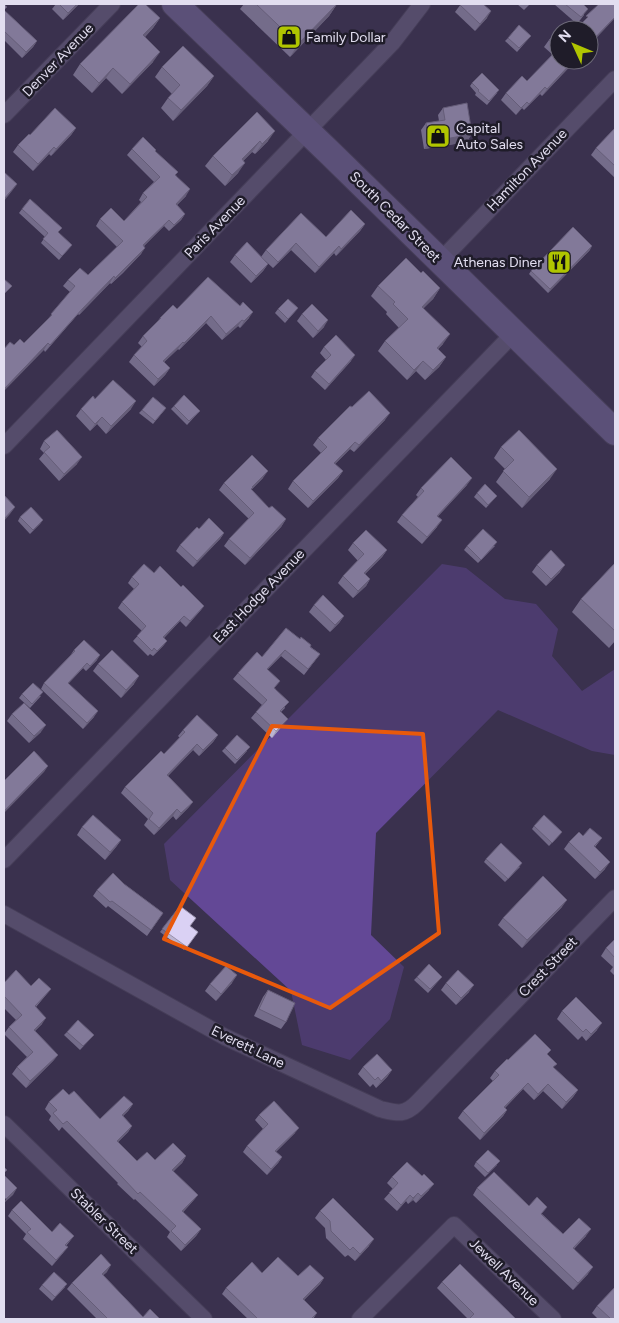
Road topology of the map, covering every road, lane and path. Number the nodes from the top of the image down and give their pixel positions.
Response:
1 (112, 4) edge
2 (175, 4) edge
3 (422, 4) edge
4 (615, 79) edge
5 (4, 115) edge
6 (306, 131) junction
7 (440, 261) junction
8 (514, 333) junction
9 (615, 432) edge
10 (4, 446) edge
11 (4, 860) edge
12 (615, 898) edge
13 (4, 914) edge
14 (482, 1037) joint
15 (4, 1124) edge
16 (204, 1319) edge
17 (360, 1319) edge
18 (553, 1319) edge

1 - 5 street, Denver Avenue
2 - 6 main road, South Cedar Street
3 - 6 street, Paris Avenue
4 - 7 street, Hamilton Avenue
6 - 7 main road, South Cedar Street
6 - 10 street, Paris Avenue
7 - 8 main road, South Cedar Street
8 - 9 main road, South Cedar Street
8 - 11 street, East Hodge Avenue
12 - 14 street, Crest Street
13 - 14 street, Everett Lane
15 - 16 street, Stabler Street
17 - 18 street, Jewell Avenue

